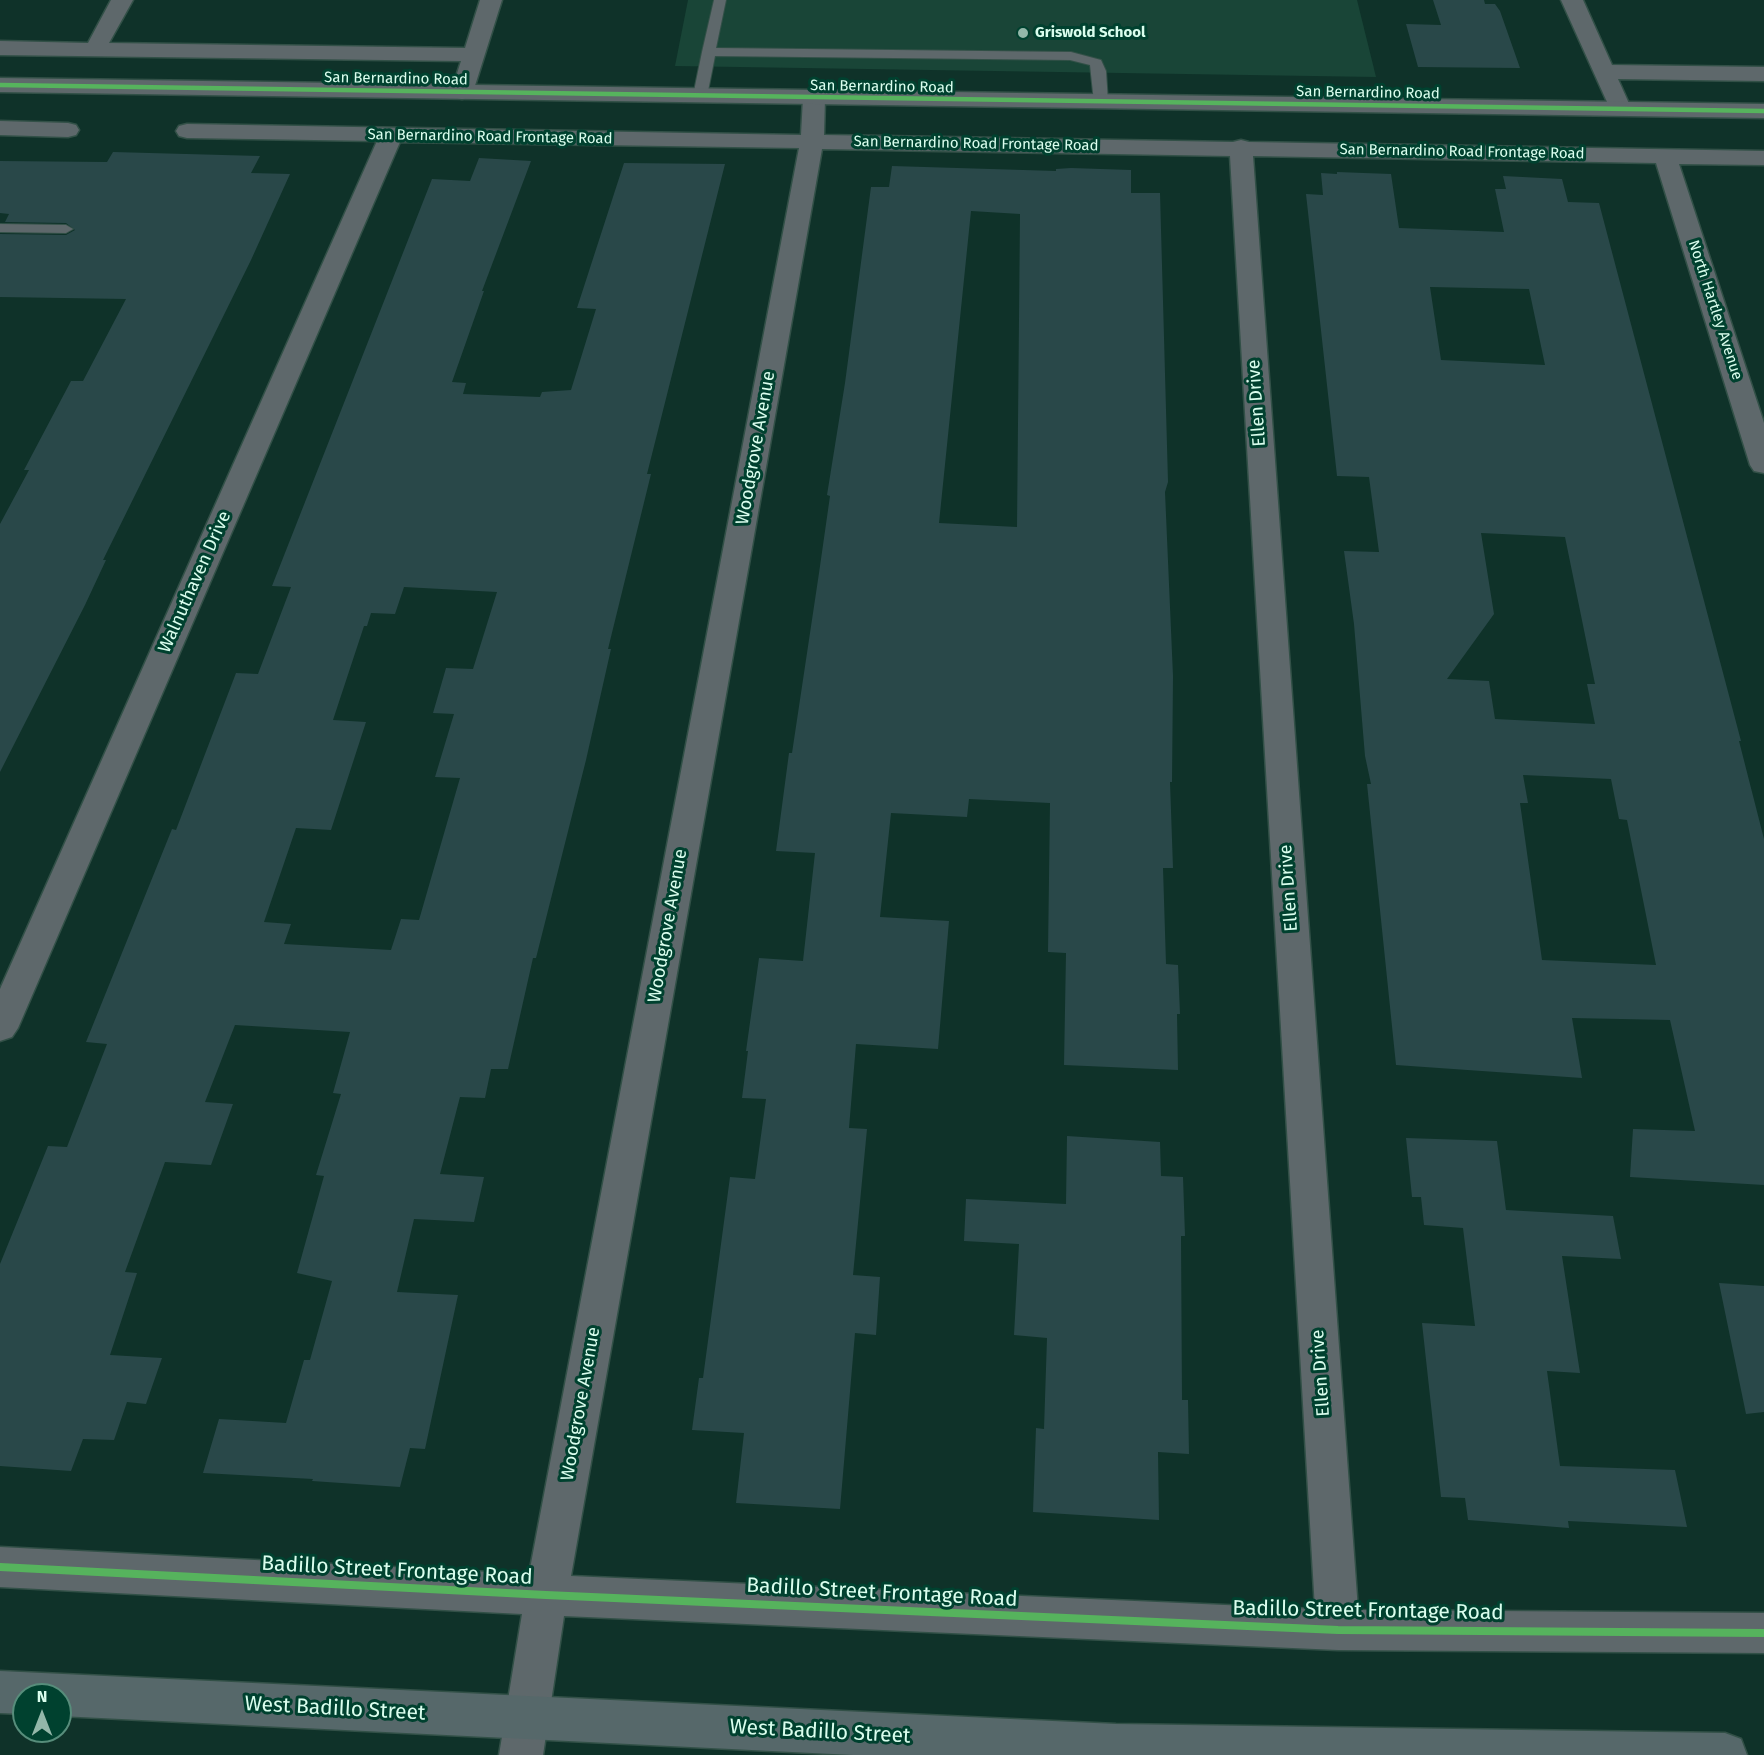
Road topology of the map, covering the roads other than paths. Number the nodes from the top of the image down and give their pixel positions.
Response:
1 (122, 0) edge
2 (491, 0) edge
3 (720, 0) edge
4 (1572, 0) edge
5 (0, 48) edge
6 (95, 50) junction
7 (708, 52) junction
8 (475, 55) junction
9 (1604, 72) junction
10 (1764, 74) edge
11 (0, 85) edge
12 (462, 92) junction
13 (700, 96) junction
14 (814, 98) junction
15 (1101, 102) junction
16 (1620, 108) junction
17 (1764, 111) edge
18 (0, 128) edge
19 (68, 130) dead end
20 (187, 131) dead end
21 (391, 135) junction
22 (812, 141) junction
23 (1241, 147) junction
24 (1665, 156) junction
25 (1764, 158) edge
26 (0, 228) edge
27 (66, 229) dead end
28 (1764, 465) edge
29 (0, 1028) edge
30 (0, 1567) edge
31 (546, 1595) junction
32 (1338, 1630) junction
33 (1764, 1633) edge
34 (72, 1696) edge
35 (524, 1737) edge
36 (1725, 1755) edge

1 - 6 street
2 - 8 street
3 - 7 lane
4 - 9 street
5 - 6 street, San Bernardino Road
6 - 8 street, San Bernardino Road
7 - 13 lane
7 - 15 lane
8 - 12 street
9 - 10 street
9 - 16 street
11 - 12 street, San Bernardino Road
12 - 13 street, San Bernardino Road
13 - 14 street, San Bernardino Road
14 - 15 street, San Bernardino Road
14 - 22 street, Woodgrove Avenue
15 - 16 street, San Bernardino Road
16 - 17 street, San Bernardino Road
18 - 19 street
20 - 21 street, San Bernardino Road Frontage Road
21 - 22 street, San Bernardino Road Frontage Road
21 - 29 street, Walnuthaven Drive
22 - 23 street, San Bernardino Road Frontage Road
22 - 31 street, Woodgrove Avenue
23 - 24 street, San Bernardino Road Frontage Road
23 - 32 street, Ellen Drive
24 - 25 street, San Bernardino Road Frontage Road
24 - 28 street, North Hartley Avenue
26 - 27 lane
30 - 31 street, Badillo Street Frontage Road
31 - 32 street, Badillo Street Frontage Road
31 - 35 street, Woodgrove Avenue
32 - 33 street, Badillo Street Frontage Road
34 - 35 main road, West Badillo Street
35 - 36 main road, West Badillo Street

